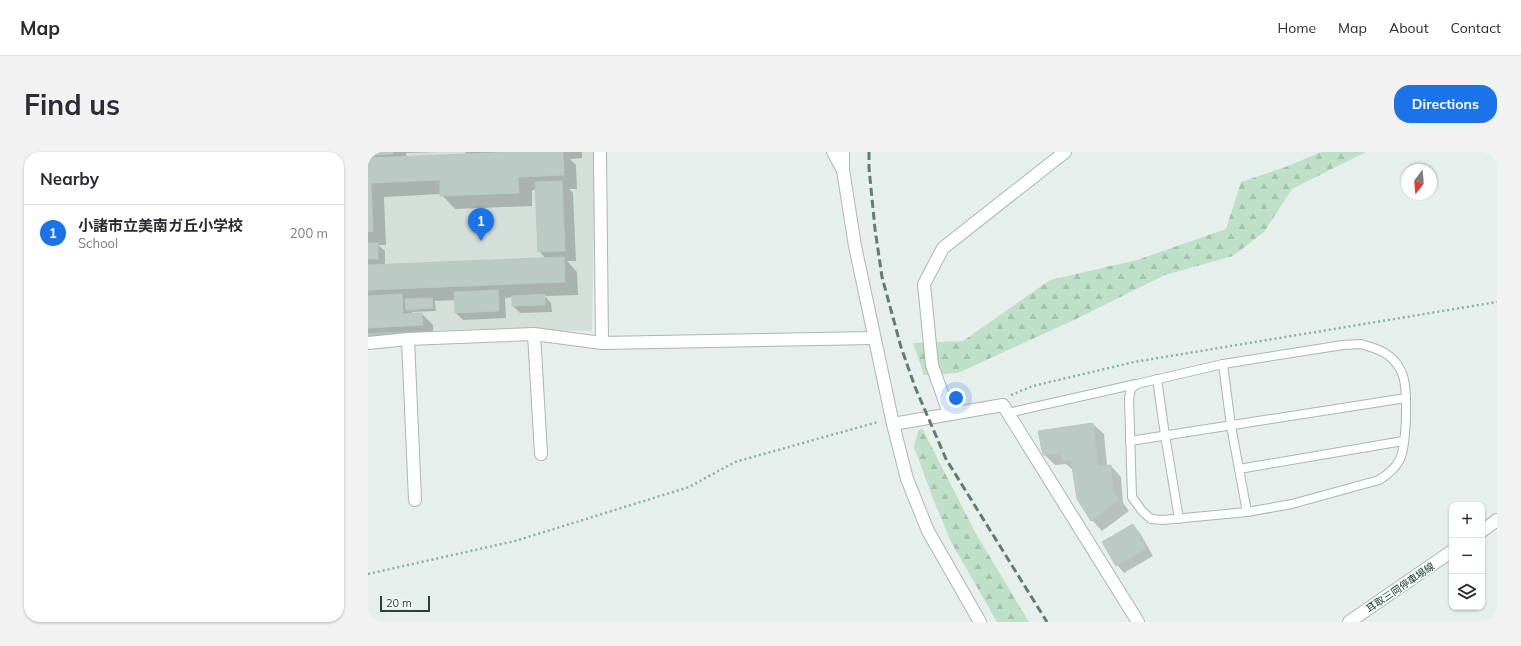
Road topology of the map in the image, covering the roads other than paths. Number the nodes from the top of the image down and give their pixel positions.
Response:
1 (600, 152) edge
2 (833, 152) edge
3 (843, 152) edge
4 (1065, 152) edge
5 (843, 170) junction
6 (534, 334) junction
7 (874, 338) junction
8 (408, 339) junction
9 (368, 342) edge
10 (602, 343) junction
11 (1223, 364) junction
12 (1158, 378) junction
13 (1137, 384) junction
14 (1406, 398) junction
15 (1006, 409) junction
16 (949, 414) junction
17 (892, 421) junction
18 (1231, 426) junction
19 (1165, 435) junction
20 (1130, 441) junction
21 (1403, 441) junction
22 (541, 454) dead end
23 (1239, 469) junction
24 (415, 500) dead end
25 (1247, 512) junction
26 (1179, 519) junction
27 (1497, 520) edge
28 (1485, 528) edge
29 (1449, 553) edge
30 (980, 622) edge
31 (1138, 622) edge
32 (1349, 622) edge

1 - 10 street
2 - 5 street
3 - 5 street
4 - 16 street
5 - 7 street
6 - 8 street
6 - 10 street
6 - 22 street
7 - 10 street
7 - 17 street
8 - 9 street
8 - 24 street
11 - 12 lane
11 - 14 lane
11 - 18 lane
12 - 13 lane
12 - 19 lane
13 - 15 lane
13 - 20 lane
14 - 18 lane
14 - 21 lane
15 - 16 street
15 - 31 street
16 - 17 street
17 - 30 street
18 - 19 lane
18 - 23 lane
19 - 20 lane
19 - 26 lane
20 - 26 lane
21 - 23 lane
21 - 25 lane
23 - 25 lane
25 - 26 lane
27 - 28 street
29 - 32 street, 耳取三岡停車場線

